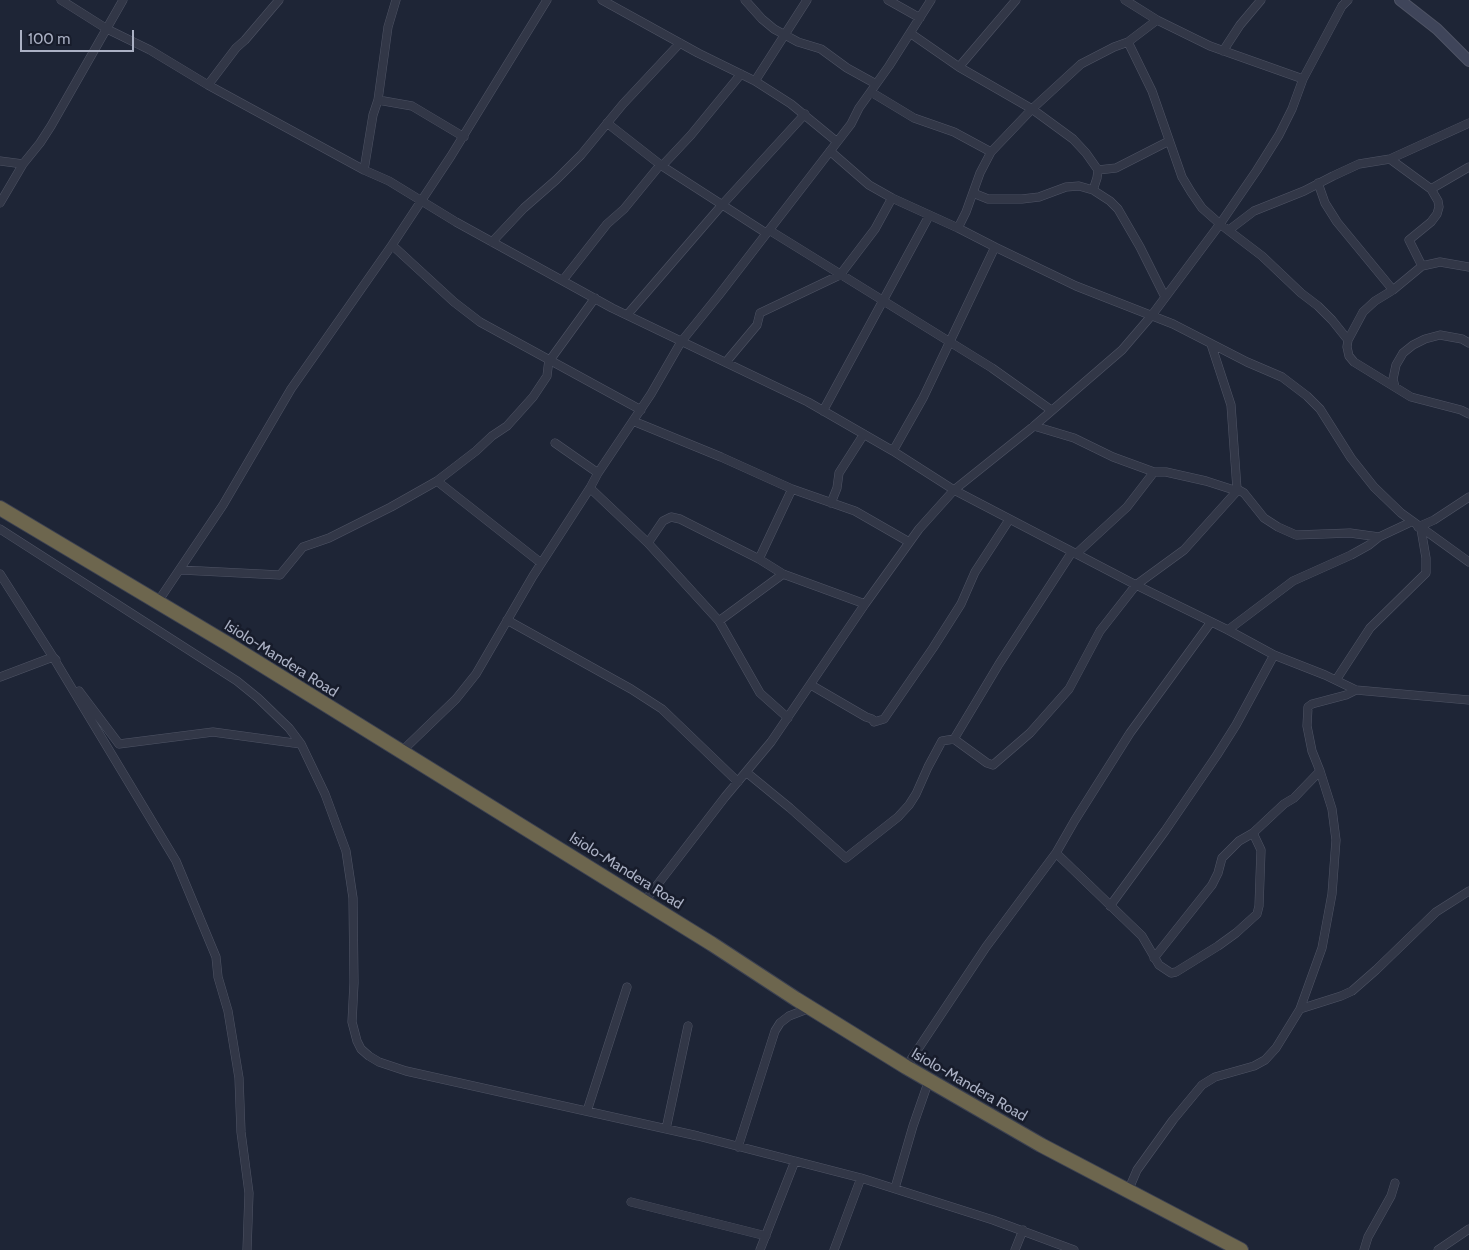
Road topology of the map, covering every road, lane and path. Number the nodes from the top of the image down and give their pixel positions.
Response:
1 (61, 0) edge
2 (122, 0) edge
3 (279, 0) edge
4 (396, 0) edge
5 (546, 0) edge
6 (602, 0) edge
7 (745, 0) edge
8 (807, 0) edge
9 (888, 0) edge
10 (931, 0) edge
11 (1016, 0) edge
12 (1125, 0) edge
13 (1261, 0) edge
14 (1348, 0) edge
15 (1400, 0) edge
16 (920, 18) junction
17 (1157, 20) junction
18 (106, 28) junction
19 (910, 33) junction
20 (784, 36) junction
21 (1128, 42) junction
22 (680, 43) junction
23 (1222, 51) junction
24 (1469, 61) edge
25 (959, 67) junction
26 (741, 74) junction
27 (1303, 79) junction
28 (755, 81) junction
29 (208, 84) junction
30 (876, 84) junction
31 (871, 92) junction
32 (378, 100) junction
33 (1032, 108) junction
34 (805, 114) junction
35 (607, 123) junction
36 (1469, 123) edge
37 (464, 137) junction
38 (836, 141) junction
39 (1168, 141) junction
40 (830, 151) junction
41 (991, 152) junction
42 (1390, 160) junction
43 (0, 161) edge
44 (23, 164) junction
45 (661, 166) junction
46 (1469, 167) edge
47 (364, 170) junction
48 (1098, 170) junction
49 (1318, 183) junction
50 (1431, 189) junction
51 (1093, 190) junction
52 (972, 193) junction
53 (892, 198) junction
54 (422, 202) junction
55 (0, 203) edge
56 (721, 206) junction
57 (930, 216) junction
58 (1220, 224) junction
59 (958, 228) junction
60 (1229, 230) junction
61 (768, 232) junction
62 (492, 242) junction
63 (392, 245) junction
64 (995, 248) junction
65 (1422, 266) junction
66 (1469, 267) edge
67 (840, 275) junction
68 (564, 280) junction
69 (1393, 290) junction
70 (1165, 297) junction
71 (594, 298) junction
72 (884, 301) junction
73 (627, 315) junction
74 (1152, 315) junction
75 (1348, 340) junction
76 (681, 342) junction
77 (950, 342) junction
78 (1469, 343) edge
79 (1211, 344) junction
80 (549, 360) junction
81 (726, 362) junction
82 (1395, 387) junction
83 (641, 410) junction
84 (823, 410) junction
85 (1051, 410) junction
86 (1469, 411) edge
87 (633, 421) junction
88 (1034, 426) junction
89 (864, 434) junction
90 (554, 443) dead end
91 (893, 451) junction
92 (1154, 472) junction
93 (598, 473) junction
94 (437, 481) junction
95 (590, 488) junction
96 (792, 489) junction
97 (954, 490) junction
98 (1237, 490) junction
99 (1469, 497) edge
100 (831, 503) junction
101 (0, 508) edge
102 (1009, 520) junction
103 (1411, 522) junction
104 (1420, 528) junction
105 (0, 529) edge
106 (1379, 536) junction
107 (909, 542) junction
108 (648, 543) junction
109 (1074, 553) junction
110 (759, 559) junction
111 (1469, 562) edge
112 (541, 563) junction
113 (181, 570) junction
114 (0, 574) edge
115 (783, 574) junction
116 (1136, 585) junction
117 (157, 603) junction
118 (865, 604) junction
119 (507, 620) junction
120 (719, 621) junction
121 (1211, 622) junction
122 (1228, 630) junction
123 (1274, 655) junction
124 (53, 657) junction
125 (0, 677) edge
126 (1336, 680) junction
127 (811, 685) junction
128 (1356, 690) junction
129 (1469, 700) edge
130 (788, 718) junction
131 (954, 739) junction
132 (302, 744) junction
133 (401, 752) junction
134 (1320, 771) junction
135 (746, 772) junction
136 (738, 782) junction
137 (1252, 833) junction
138 (1056, 853) junction
139 (1469, 891) edge
140 (644, 902) junction
141 (1110, 906) junction
142 (1154, 958) junction
143 (627, 987) dead end
144 (810, 1008) junction
145 (1300, 1009) junction
146 (688, 1026) dead end
147 (906, 1067) junction
148 (929, 1080) junction
149 (587, 1111) junction
150 (666, 1129) junction
151 (738, 1147) junction
152 (795, 1161) junction
153 (861, 1178) junction
154 (1395, 1183) dead end
155 (895, 1188) junction
156 (1128, 1191) junction
157 (631, 1202) dead end
158 (1469, 1229) edge
159 (1023, 1230) junction
160 (766, 1236) junction
161 (247, 1250) edge
162 (760, 1250) edge
163 (834, 1250) edge
164 (1015, 1250) edge
165 (1074, 1250) edge
166 (1241, 1250) edge
167 (1364, 1250) edge
168 (1438, 1250) edge

1 - 18 street
2 - 18 street
3 - 29 street
4 - 32 street
5 - 37 street
6 - 22 street
7 - 20 street
8 - 20 street
9 - 16 street
10 - 16 street
11 - 25 street
12 - 17 street
13 - 23 street
14 - 27 street
15 - 24 main road
16 - 19 street
17 - 21 street
17 - 23 street
18 - 29 street
18 - 44 street
19 - 25 street
19 - 30 street
20 - 28 street
20 - 30 street
21 - 33 street
21 - 39 street
22 - 26 street
22 - 35 street
23 - 27 street
25 - 33 street
26 - 28 street
26 - 45 street
27 - 58 street
28 - 34 street
29 - 47 street
30 - 31 street
31 - 38 street
31 - 41 street
32 - 37 street
32 - 47 street
33 - 41 street
33 - 48 street
34 - 38 street
34 - 56 street
35 - 45 street
35 - 62 street
36 - 42 street
37 - 54 street
38 - 40 street
39 - 48 street
39 - 58 street
40 - 53 street
40 - 61 street
41 - 52 street
42 - 49 street
42 - 50 street
43 - 44 street
44 - 55 street
45 - 56 street
45 - 68 street
46 - 50 street
47 - 54 street
48 - 51 street
49 - 60 street
49 - 69 street
50 - 65 street
51 - 52 street
51 - 70 street
52 - 59 street
53 - 57 street
53 - 67 street
54 - 62 street
54 - 63 street
56 - 61 street
56 - 73 street
57 - 59 street
57 - 72 street
58 - 60 street
58 - 70 street
59 - 64 street
60 - 75 street
61 - 67 street
61 - 76 street
62 - 68 street
63 - 80 street
63 - 113 street
64 - 74 street
64 - 77 street
65 - 66 street
65 - 69 street
67 - 72 street
67 - 81 street
68 - 71 street
69 - 75 street
70 - 74 street
71 - 73 street
71 - 80 street
72 - 77 street
72 - 84 street
73 - 76 street
74 - 79 street
74 - 85 street
75 - 82 street
76 - 81 street
76 - 83 street
77 - 85 street
77 - 91 street
78 - 82 street
79 - 98 street
79 - 103 street
80 - 83 street
80 - 94 street
81 - 84 street
82 - 86 street
83 - 87 street
84 - 89 street
85 - 88 street
87 - 93 street
87 - 96 street
88 - 92 street
88 - 97 street
89 - 91 street
89 - 100 street
90 - 93 street
91 - 97 street
92 - 98 street
92 - 109 street
93 - 95 street
94 - 112 street
94 - 113 street
95 - 108 street
95 - 112 street
96 - 100 street
96 - 110 street
97 - 102 street
97 - 107 street
98 - 106 street
98 - 116 street
99 - 104 street
100 - 107 street
101 - 117 highway, Isiolo-Mandera Road
102 - 109 street
102 - 127 street
103 - 104 street
103 - 106 street
104 - 111 street
104 - 126 street
105 - 132 street
106 - 122 street
107 - 118 street
108 - 110 street
108 - 120 street
109 - 116 street
109 - 131 street
110 - 115 street
112 - 119 street
113 - 117 street
114 - 124 street
115 - 118 street
115 - 120 street
116 - 121 street
116 - 131 street
117 - 133 highway, Isiolo-Mandera Road
118 - 127 street
119 - 133 street
119 - 136 street
120 - 130 street
121 - 122 street
121 - 138 street
122 - 123 street
123 - 126 street
123 - 141 street
124 - 125 street
124 - 132 street
124 - 161 street
126 - 128 street
127 - 130 street
128 - 129 street
128 - 134 street
130 - 135 street
131 - 135 street
132 - 149 street
133 - 140 highway, Isiolo-Mandera Road
134 - 137 street
134 - 145 street
135 - 136 street
136 - 140 street
137 - 142 street
137 - 142 street
138 - 141 street
138 - 147 street
139 - 145 street
140 - 144 highway, Isiolo-Mandera Road
141 - 142 street
143 - 149 street
144 - 147 highway, Isiolo-Mandera Road
144 - 151 street
145 - 156 street
146 - 150 street
147 - 148 highway, Isiolo-Mandera Road
148 - 155 street
148 - 156 highway, Isiolo-Mandera Road
149 - 150 street
150 - 151 street
151 - 152 street
152 - 153 street
152 - 160 street
153 - 155 street
153 - 163 street
154 - 167 street
155 - 159 street
156 - 166 highway, Isiolo-Mandera Road
157 - 160 street
158 - 168 street
159 - 164 street
159 - 165 street
160 - 162 street

